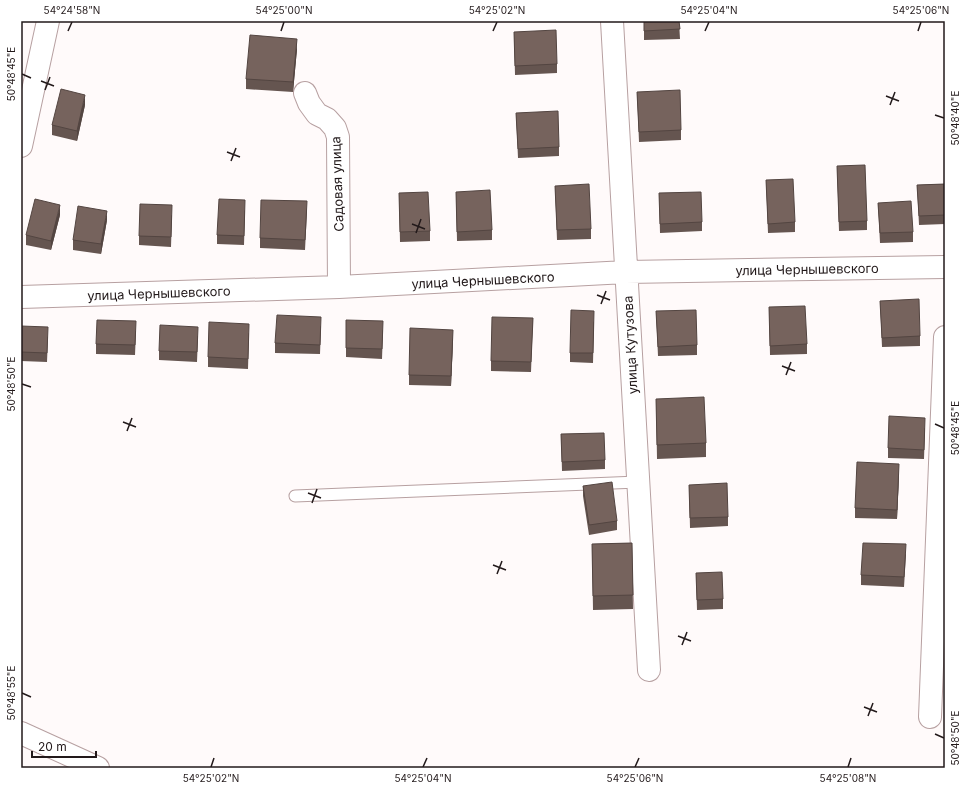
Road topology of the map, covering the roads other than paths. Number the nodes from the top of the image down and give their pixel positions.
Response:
1 (48, 21) edge
2 (612, 21) edge
3 (305, 93) dead end
4 (21, 146) edge
5 (945, 267) edge
6 (626, 272) junction
7 (339, 287) junction
8 (21, 297) edge
9 (945, 337) edge
10 (638, 482) junction
11 (295, 496) dead end
12 (649, 670) dead end
13 (930, 717) dead end
14 (21, 733) edge
15 (98, 768) edge

1 - 4 street
2 - 6 street, улица Кутузова
3 - 7 street, Садовая улица
5 - 6 street, улица Чернышевского
6 - 7 street, улица Чернышевского
6 - 10 street, улица Кутузова
7 - 8 street, улица Чернышевского
9 - 13 street
10 - 11 lane
10 - 12 street, улица Кутузова
14 - 15 street

